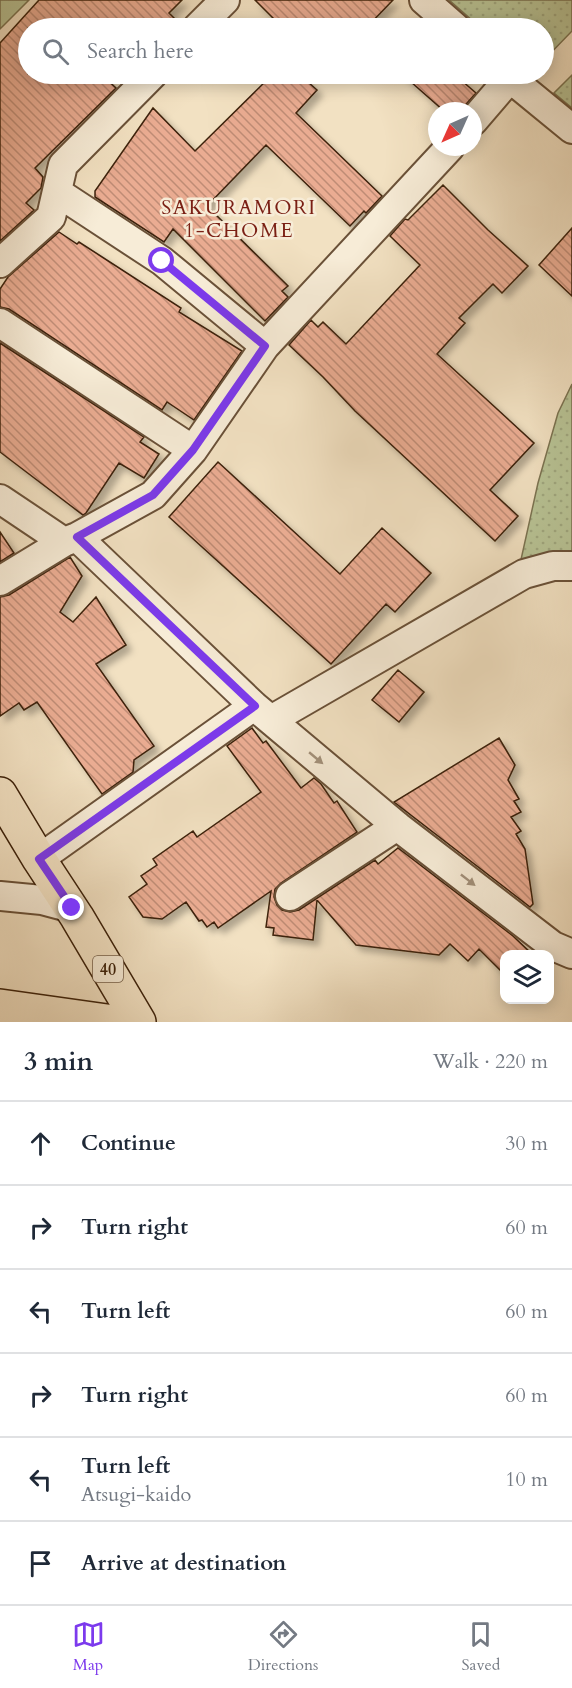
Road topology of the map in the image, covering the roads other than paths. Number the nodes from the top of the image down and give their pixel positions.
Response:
1 (225, 0) edge
2 (424, 0) edge
3 (207, 18) edge
4 (445, 18) edge
5 (143, 84) edge
6 (502, 84) edge
7 (518, 84) edge
8 (482, 109) edge
9 (572, 129) edge
10 (442, 156) edge
11 (57, 192) junction
12 (0, 263) edge
13 (0, 323) edge
14 (265, 346) junction
15 (193, 450) junction
16 (0, 499) edge
17 (71, 539) junction
18 (572, 566) edge
19 (0, 581) edge
20 (263, 713) junction
21 (0, 794) edge
22 (397, 826) junction
23 (39, 859) junction
24 (0, 896) edge
25 (290, 896) dead end
26 (75, 912) junction
27 (572, 954) edge
28 (0, 1006) edge
29 (114, 1022) edge
30 (139, 1022) edge

1 - 3 street
2 - 4 street
5 - 11 street
6 - 8 street
7 - 9 street
10 - 14 street
11 - 12 street
11 - 14 street
13 - 15 street
14 - 15 street
15 - 17 street
16 - 17 street
17 - 19 street
17 - 20 street
18 - 20 street
20 -> 22 street
20 - 23 street
21 - 23 main road, 40
22 - 25 street
22 -> 27 street
23 - 26 main road, 40
24 - 26 street
26 - 30 main road, 40
28 - 29 main road

